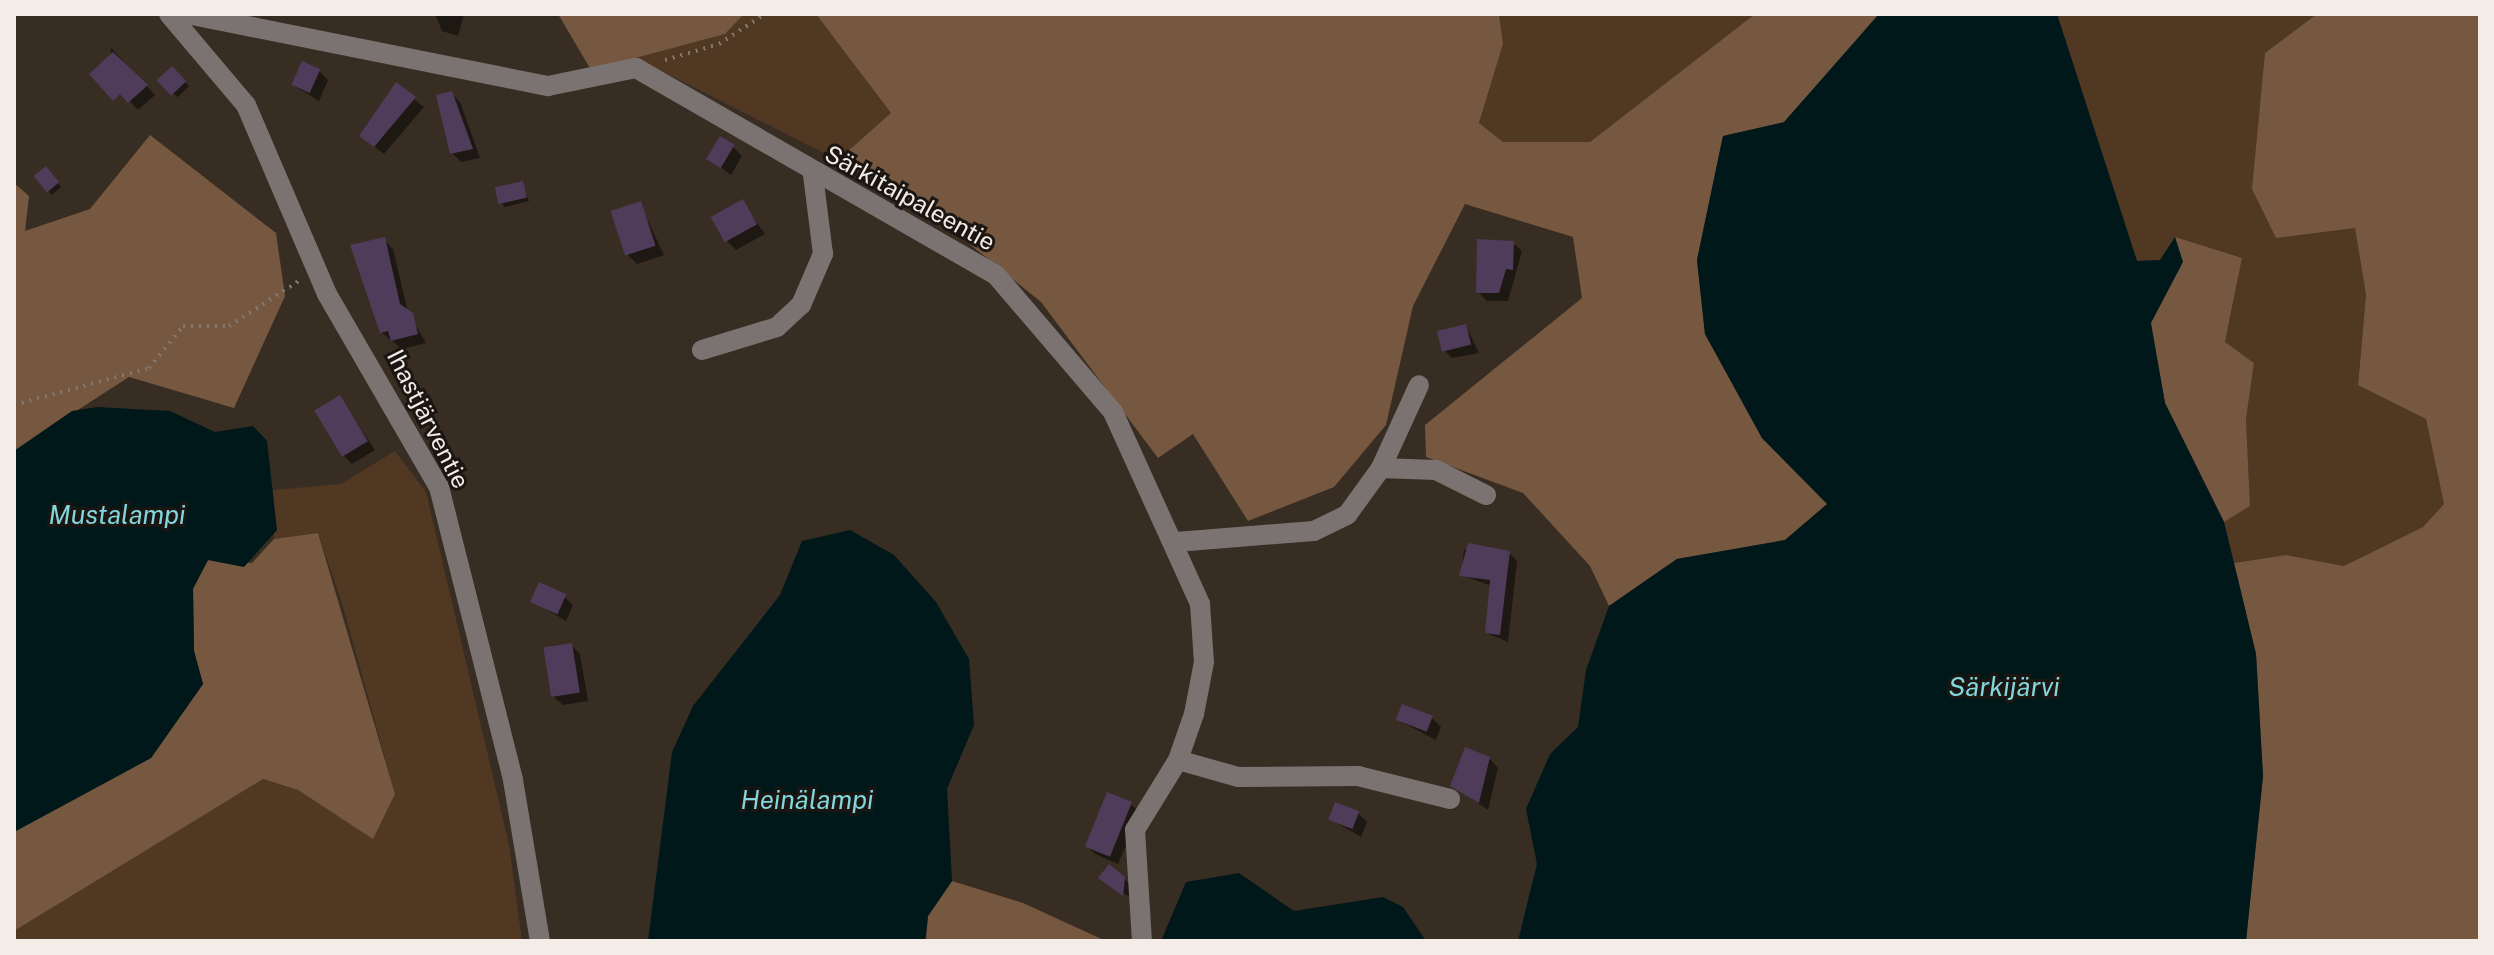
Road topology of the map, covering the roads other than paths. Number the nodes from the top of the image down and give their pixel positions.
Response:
1 (169, 14) edge
2 (187, 14) edge
3 (813, 175) junction
4 (702, 350) dead end
5 (1419, 385) dead end
6 (1381, 468) junction
7 (1486, 495) dead end
8 (1176, 542) junction
9 (1178, 760) junction
10 (1450, 799) dead end
11 (540, 941) edge
12 (1142, 941) edge

1 - 11 street, Ihastjärventie
2 - 3 street, Särkitaipaleentie
3 - 4 street
3 - 8 street, Särkitaipaleentie
5 - 6 street
6 - 7 street
6 - 8 street
8 - 9 street, Särkitaipaleentie
9 - 10 street
9 - 12 street, Särkitaipaleentie

